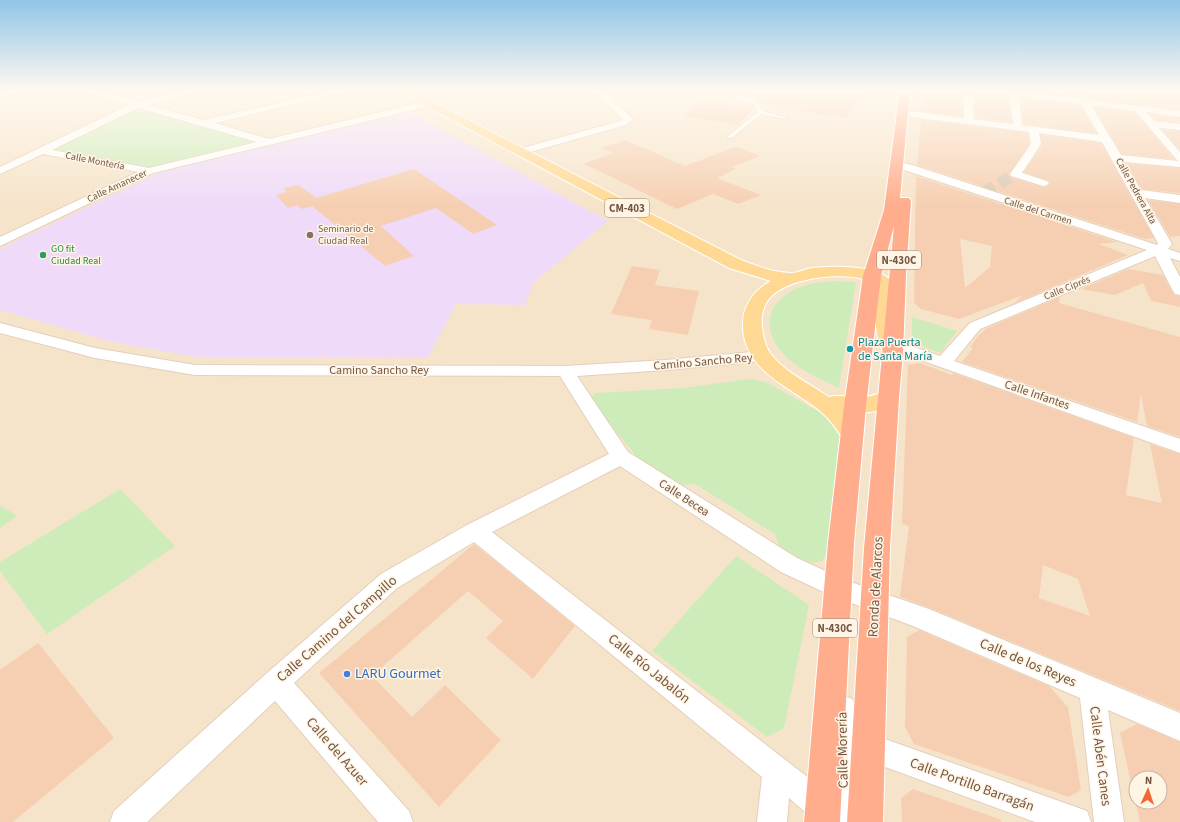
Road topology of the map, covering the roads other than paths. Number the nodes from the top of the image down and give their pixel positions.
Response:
1 (89, 128) edge
2 (223, 128) edge
3 (326, 128) edge
4 (474, 128) edge
5 (604, 128) edge
6 (740, 128) edge
7 (903, 128) edge
8 (909, 128) edge
9 (1018, 128) edge
10 (1100, 128) edge
11 (1155, 128) edge
12 (730, 137) dead end
13 (1035, 137) junction
14 (1106, 139) junction
15 (1164, 139) junction
16 (1062, 141) dead end
17 (1180, 141) edge
18 (269, 142) junction
19 (42, 151) junction
20 (519, 152) junction
21 (1117, 158) junction
22 (1180, 158) edge
23 (1180, 164) edge
24 (902, 166) junction
25 (0, 171) edge
26 (148, 171) junction
27 (1043, 183) dead end
28 (1137, 193) junction
29 (1180, 199) edge
30 (0, 242) edge
31 (1159, 250) junction
32 (1180, 258) edge
33 (735, 264) junction
34 (875, 268) junction
35 (791, 278) junction
36 (1180, 291) edge
37 (760, 299) junction
38 (0, 328) edge
39 (893, 353) junction
40 (762, 356) junction
41 (944, 362) junction
42 (565, 371) junction
43 (801, 389) junction
44 (888, 398) junction
45 (855, 406) junction
46 (852, 435) junction
47 (1180, 446) edge
48 (622, 457) junction
49 (475, 531) junction
50 (838, 588) junction
51 (876, 601) junction
52 (276, 682) junction
53 (1092, 690) junction
54 (1180, 727) edge
55 (868, 747) junction
56 (777, 771) junction
57 (829, 817) edge
58 (125, 822) edge
59 (398, 822) edge
60 (772, 822) edge
61 (865, 822) edge
62 (1076, 822) edge
63 (1109, 822) edge

1 - 19 street, Calle Montería
2 - 18 street
3 - 18 street, Calle Amanecer
4 - 20 main road, CM-403
5 - 20 street
6 - 12 lane
7 - 24 highway, N-430C
8 - 24 highway, N-430C
9 - 13 street
10 - 14 street, Calle Pedrera Alta
11 - 15 street
13 - 14 street
13 - 16 street
13 - 27 street
14 - 21 street, Calle Pedrera Alta
15 - 17 street
15 - 22 street
18 - 26 street, Calle Amanecer
19 - 25 street, Calle Montería
19 - 26 street, Calle Montería
20 - 33 main road, CM-403
21 - 23 street
21 - 28 street, Calle Pedrera Alta
24 - 31 street, Calle del Carmen
24 - 34 highway, N-430C
24 - 39 highway, N-430C
26 - 30 street, Calle Amanecer
28 - 29 street
28 - 31 street, Calle Pedrera Alta
31 - 32 street, Calle del Carmen
31 - 36 street
31 - 41 street, Calle Ciprés
33 - 35 main road
33 - 37 main road
34 - 35 main road
34 - 39 main road
34 - 45 highway, N-430C
35 - 37 main road
37 - 40 main road
38 - 42 street, Camino Sancho Rey
39 - 41 street, Calle Infantes
39 - 44 highway, Ronda de Alarcos / N-430C
40 - 42 street, Camino Sancho Rey
40 - 43 main road
41 - 47 street, Calle Infantes
42 - 48 street, Calle Becea
43 - 45 main road
43 - 46 main road
44 - 45 main road
44 - 51 highway, Ronda de Alarcos / N-430C
45 - 46 highway, N-430C
46 - 50 highway, N-430C
48 - 49 street, Calle Camino del Campillo
48 - 50 street, Calle Becea
49 - 52 street, Calle Camino del Campillo
49 - 56 street, Calle Río Jabalón
50 - 51 street, Calle Becea
50 - 57 highway, N-430C
51 - 53 street, Calle de los Reyes
51 - 55 highway, Ronda de Alarcos / N-430C
52 - 58 street, Calle Camino del Campillo
52 - 59 street, Calle del Azuer
53 - 54 street, Calle de los Reyes
53 - 63 street, Calle Abén Canes
55 - 61 highway, Ronda de Alarcos / N-430C
55 - 62 street, Calle Portillo Barragán
56 - 57 street, Calle Río Jabalón
56 - 60 street

